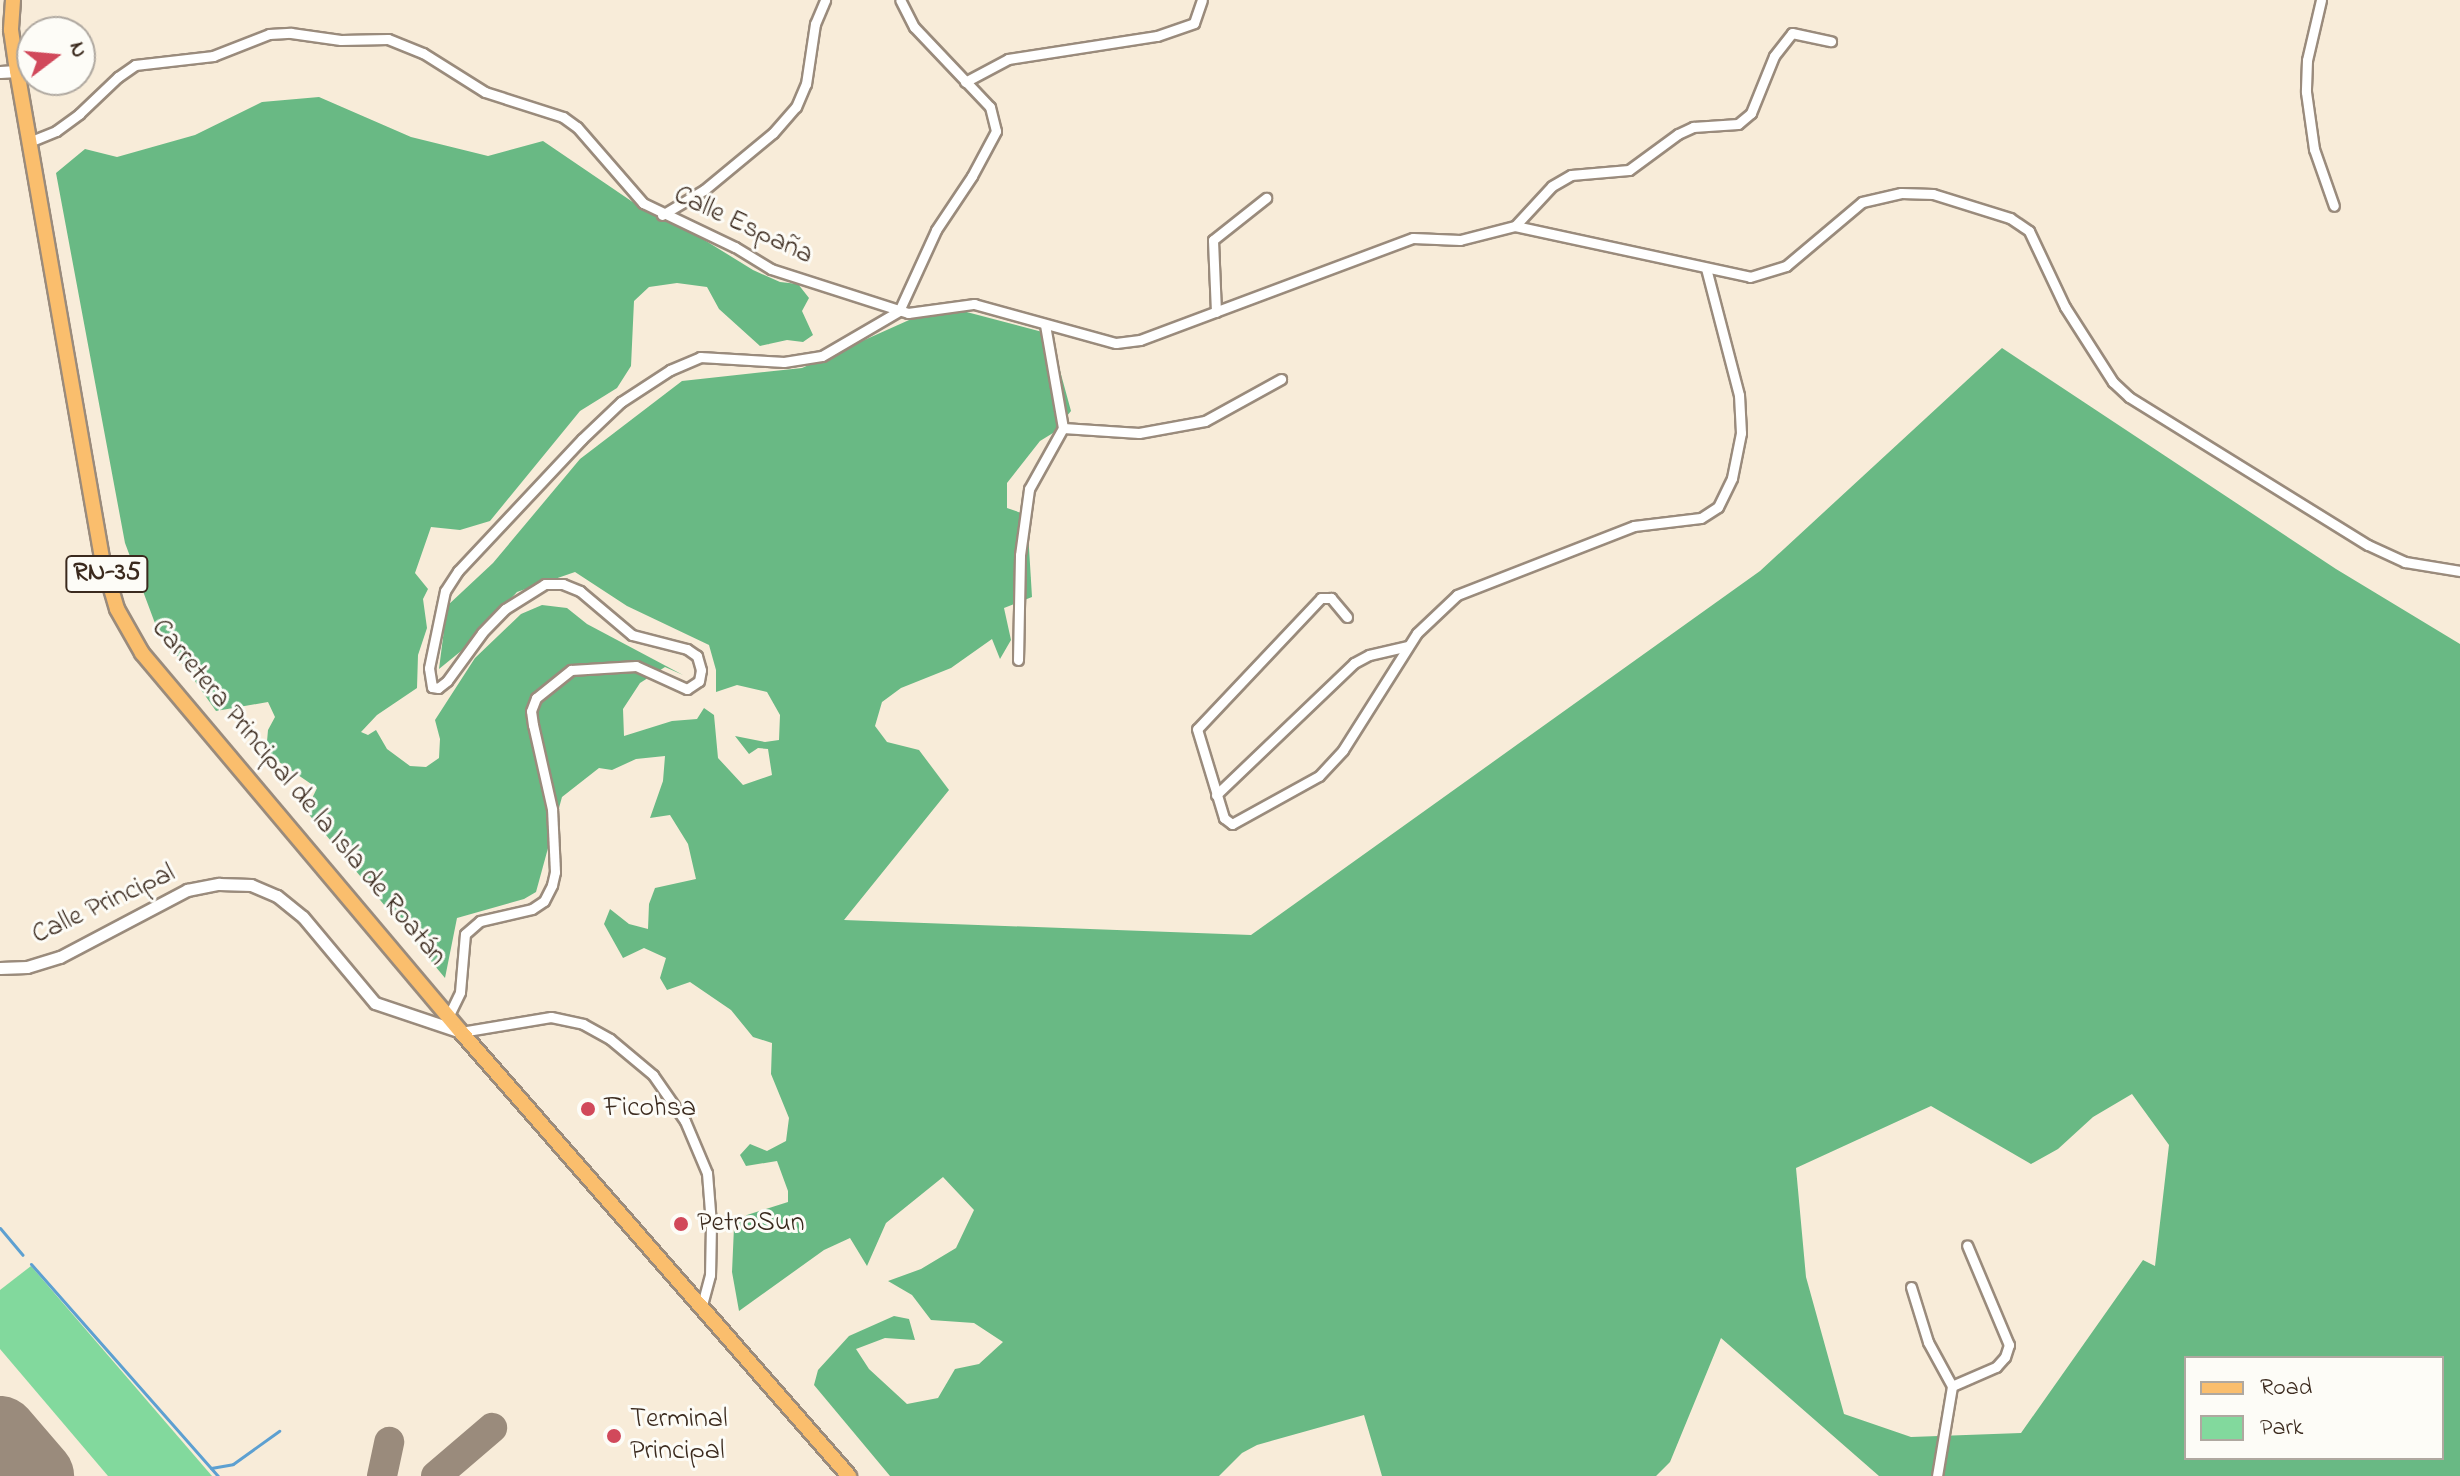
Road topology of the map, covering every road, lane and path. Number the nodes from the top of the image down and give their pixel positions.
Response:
1 (13, 0) edge
2 (825, 0) edge
3 (900, 0) edge
4 (1202, 0) edge
5 (2321, 0) edge
6 (1831, 41) dead end
7 (16, 64) edge
8 (965, 82) junction
9 (21, 96) edge
10 (29, 142) junction
11 (1266, 198) dead end
12 (2334, 206) dead end
13 (662, 215) junction
14 (1515, 226) junction
15 (1706, 268) junction
16 (899, 311) junction
17 (1216, 312) junction
18 (1045, 325) junction
19 (1281, 379) dead end
20 (1063, 428) junction
21 (2460, 571) edge
22 (1347, 617) dead end
23 (1408, 646) junction
24 (1018, 660) dead end
25 (1216, 795) junction
26 (0, 968) edge
27 (449, 1015) junction
28 (461, 1032) junction
29 (1967, 1245) dead end
30 (1911, 1287) dead end
31 (701, 1310) junction
32 (1952, 1386) junction
33 (849, 1476) edge
34 (1937, 1476) edge

1 - 7 main road, Carretera Principal de la Isla de Roatán / RN-35
2 - 13 street
3 - 8 street
4 - 8 street
5 - 12 street
6 - 14 street
8 - 16 street
9 - 10 main road, Carretera Principal de la Isla de Roatán / RN-35
10 - 13 street, Calle España
10 - 27 main road, Carretera Principal de la Isla de Roatán / RN-35
11 - 17 street
13 - 16 street, Calle España
14 - 15 street
14 - 17 street
15 - 21 street
15 - 23 street
16 - 18 street
16 - 27 street
17 - 18 street
18 - 20 street
19 - 20 street
20 - 24 street
22 - 25 street
23 - 25 street
23 - 25 street
26 - 28 street, Calle Principal
27 - 28 main road, Carretera Principal de la Isla de Roatán / RN-35
28 - 31 main road, Carretera Principal de la Isla de Roatán / RN-35
28 - 31 street
29 - 32 street
30 - 32 street
31 - 33 main road, Carretera Principal de la Isla de Roatán / RN-35
32 - 34 street

